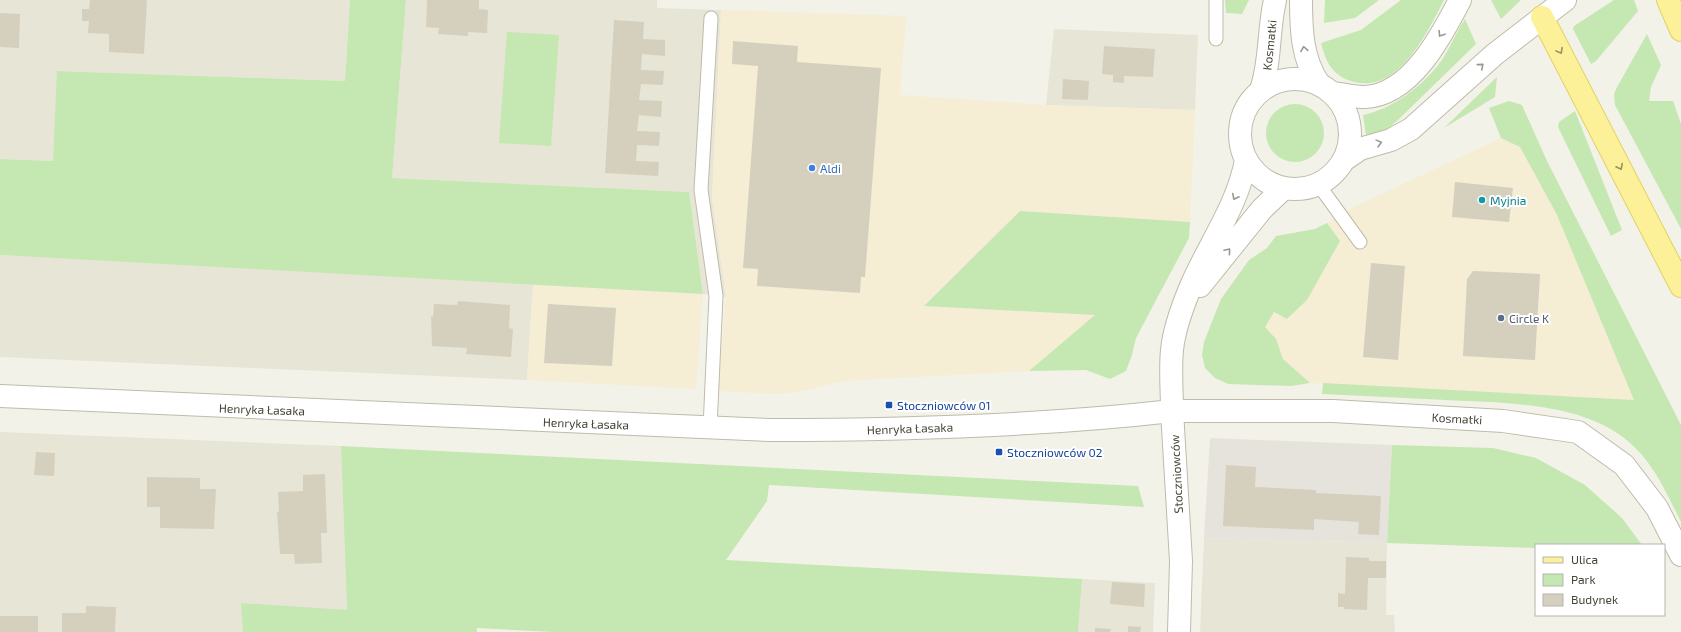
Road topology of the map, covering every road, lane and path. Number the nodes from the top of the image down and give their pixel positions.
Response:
1 (1216, 0) edge
2 (1275, 0) edge
3 (1301, 0) edge
4 (1460, 0) edge
5 (1565, 0) edge
6 (1668, 0) edge
7 (1539, 8) edge
8 (711, 18) dead end
9 (1681, 30) edge
10 (1216, 38) dead end
11 (1325, 88) junction
12 (1261, 90) junction
13 (1246, 160) junction
14 (1344, 160) junction
15 (1318, 184) junction
16 (1284, 188) junction
17 (1360, 242) dead end
18 (1681, 286) edge
19 (1180, 317) junction
20 (0, 396) edge
21 (1172, 411) junction
22 (710, 428) junction
23 (1681, 556) edge
24 (1179, 632) edge

1 - 10 lane
2 - 12 street, Kosmatki
11 -> 3 street
4 -> 11 street
5 - 7 street
6 - 9 main road
14 -> 7 street
7 -> 18 main road
8 - 22 lane
11 - 12 street
11 - 14 street
12 - 13 street
13 - 16 street
13 -> 19 street, Stoczniowców
14 - 15 street
15 - 16 street
15 - 17 lane
19 -> 16 street, Stoczniowców
19 - 21 street, Stoczniowców
20 - 22 street, Henryka Łasaka
21 - 22 street, Henryka Łasaka
21 - 23 street, Kosmatki
21 - 24 street, Stoczniowców

